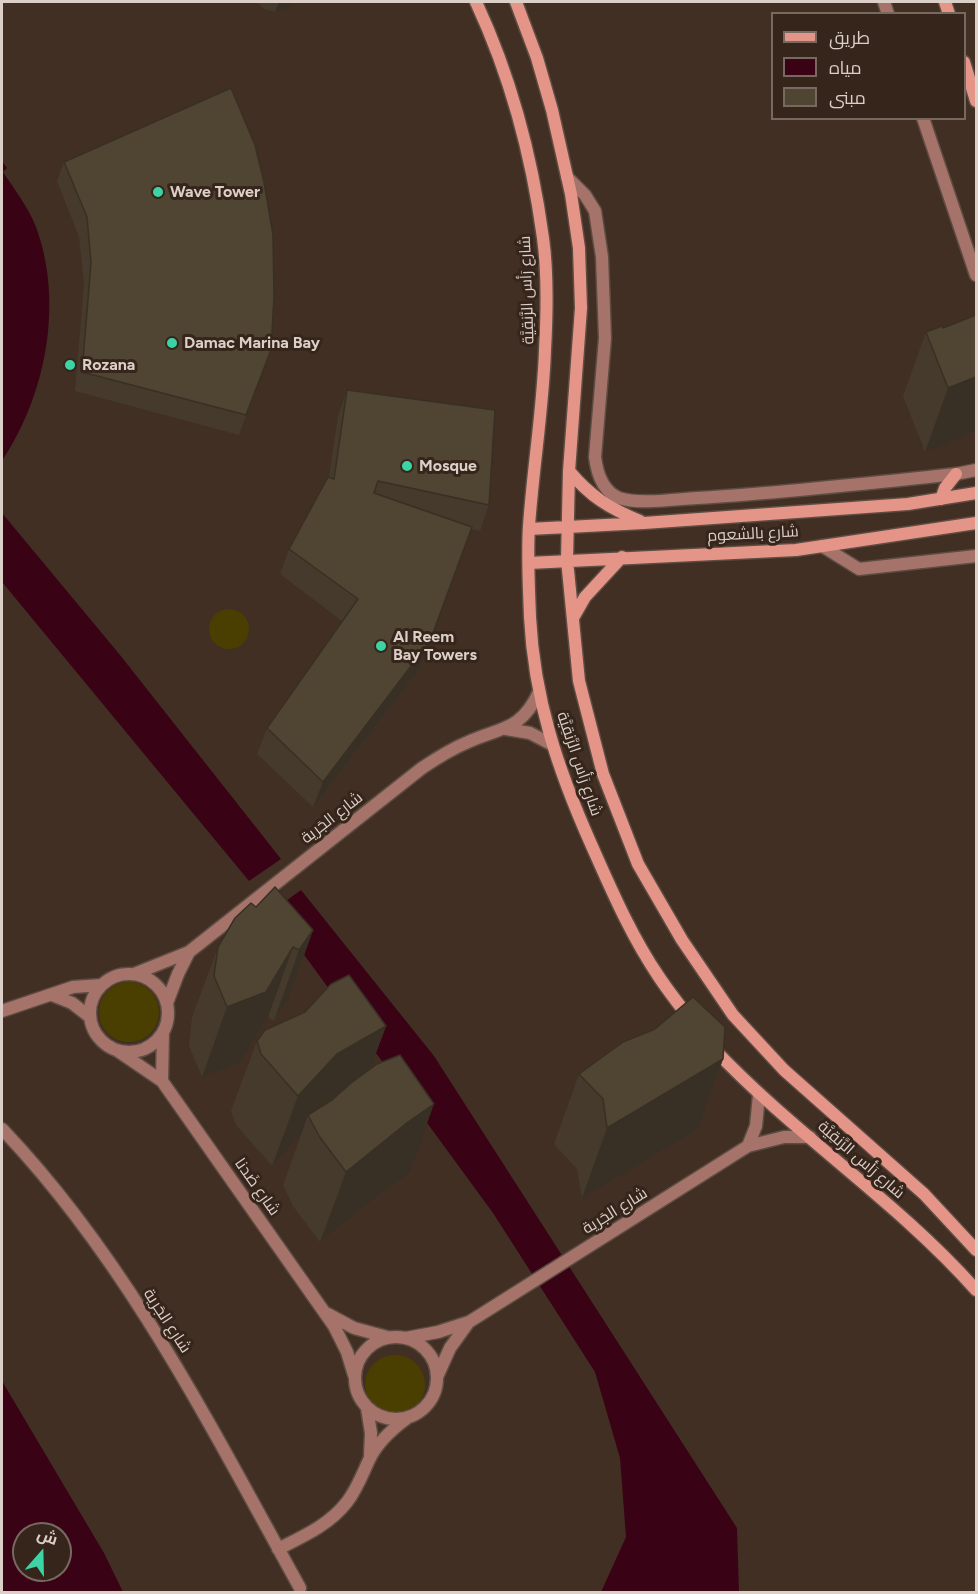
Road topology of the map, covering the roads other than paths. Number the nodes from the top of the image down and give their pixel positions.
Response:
1 (476, 2) edge
2 (516, 2) edge
3 (966, 68) edge
4 (976, 101) edge
5 (923, 120) edge
6 (567, 177) junction
7 (976, 275) edge
8 (976, 470) edge
9 (569, 471) junction
10 (956, 474) junction
11 (976, 494) edge
12 (941, 499) junction
13 (644, 523) junction
14 (976, 523) edge
15 (566, 528) junction
16 (529, 529) junction
17 (822, 546) junction
18 (976, 556) edge
19 (622, 557) junction
20 (567, 560) junction
21 (529, 562) junction
22 (573, 619) junction
23 (539, 693) junction
24 (506, 729) junction
25 (551, 744) junction
26 (189, 952) junction
27 (134, 974) junction
28 (102, 985) junction
29 (52, 994) junction
30 (167, 1003) junction
31 (2, 1011) edge
32 (90, 1017) junction
33 (163, 1032) junction
34 (118, 1050) junction
35 (162, 1082) junction
36 (759, 1095) junction
37 (2, 1129) edge
38 (810, 1137) junction
39 (748, 1146) junction
40 (976, 1250) edge
41 (976, 1290) edge
42 (325, 1312) junction
43 (469, 1322) junction
44 (390, 1338) junction
45 (406, 1338) junction
46 (354, 1376) junction
47 (437, 1377) junction
48 (367, 1408) junction
49 (406, 1418) junction
50 (369, 1459) junction
51 (278, 1549) junction
52 (300, 1588) dead end

1 - 16 street, شارع رَأس الرَّنقِيَّة
2 - 6 street, شارع رَأس الرَّنقِيَّة
3 - 4 street
5 - 7 street
6 - 9 street, شارع رَأس الرَّنقِيَّة
6 - 10 street
8 - 10 street
9 - 13 street
9 - 15 street, شارع رَأس الرَّنقِيَّة
10 - 12 street
11 - 12 street, شارع بالشعوم
12 - 13 street, شارع بالشعوم
13 - 15 street, شارع بالشعوم
14 - 17 street, شارع بالشعوم
15 - 16 street, شارع بالشعوم
15 - 20 street, شارع رَأس الرَّنقِيَّة
16 - 21 street, شارع رَأس الرَّنقِيَّة
17 - 18 street
17 - 19 street, شارع بالشعوم
19 - 20 street, شارع بالشعوم
19 - 22 street
20 - 21 street, شارع بالشعوم
20 - 22 street, شارع رَأس الرَّنقِيَّة
21 - 23 street, شارع رَأس الرَّنقِيَّة
22 - 40 street, شارع رَأس الرَّنقِيَّة
23 - 24 street, شارع الجَرية
23 - 25 street, شارع رَأس الرَّنقِيَّة
24 - 25 street
24 - 26 street, شارع الجَرية
25 - 36 street, شارع رَأس الرَّنقِيَّة
26 - 27 street, شارع الجَرية
26 - 30 street, شارع الجَرية
27 - 28 street
27 - 30 street
28 - 29 street
28 - 32 street
29 - 31 street
29 - 32 street
30 - 33 street
32 - 34 street
33 - 34 street
33 - 35 street
34 - 35 street, شارع ضَدنا
35 - 42 street, شارع ضَدنا
36 - 38 street, شارع رَأس الرَّنقِيَّة
36 - 39 street
37 - 51 street, شارع الجَرية
38 - 39 street, شارع الجَرية
38 - 41 street, شارع رَأس الرَّنقِيَّة
39 - 43 street, شارع الجَرية
42 - 44 street, شارع ضَدنا
42 - 46 street, شارع ضَدنا
43 - 45 street, شارع الجَرية
43 - 47 street, شارع الجَرية
44 - 45 street
44 - 46 street
45 - 47 street
46 - 48 street
47 - 49 street
48 - 49 street
48 - 50 street
49 - 50 street
50 - 51 street
51 - 52 street, شارع الجَرية

